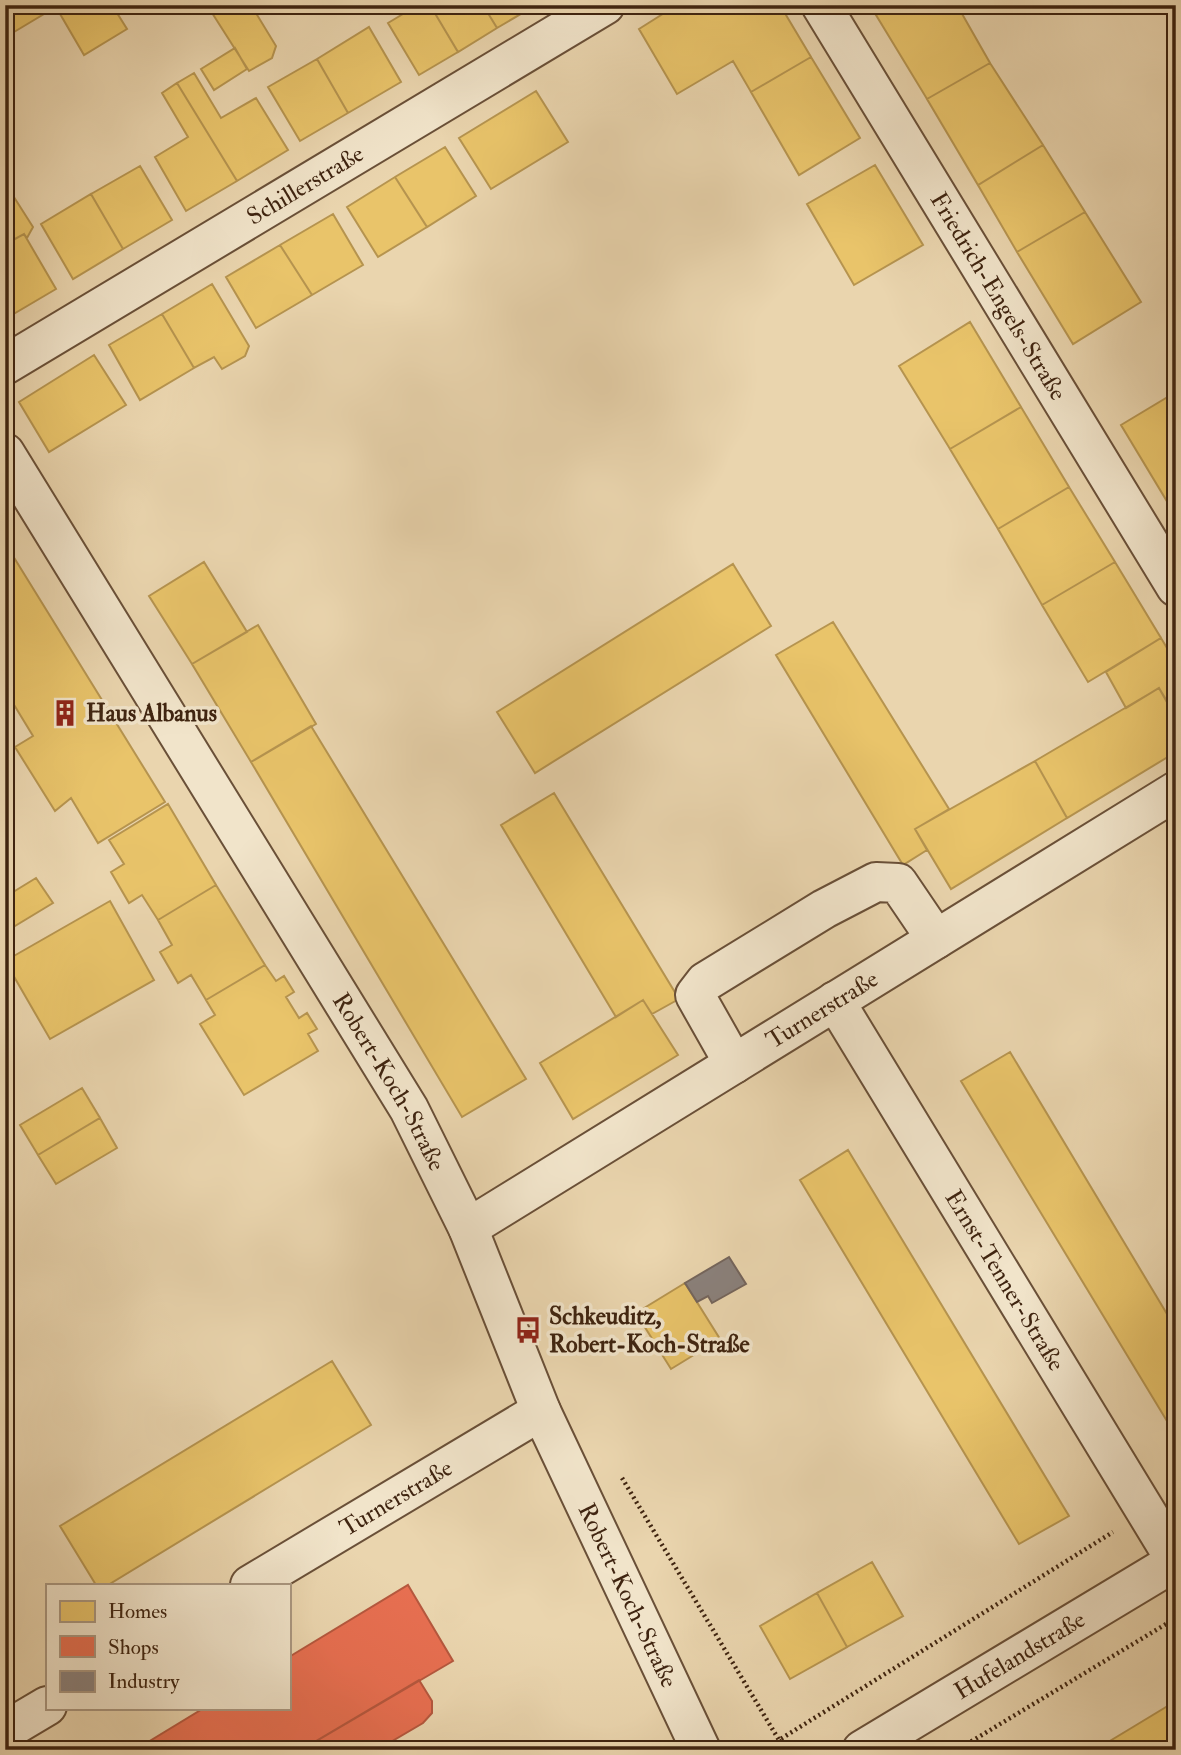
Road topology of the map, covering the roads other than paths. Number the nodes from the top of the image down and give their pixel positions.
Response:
1 (605, 5) edge
2 (821, 5) edge
3 (5, 365) edge
4 (5, 453) edge
5 (1176, 587) edge
6 (1176, 791) edge
7 (936, 939) junction
8 (835, 1001) junction
9 (734, 1064) junction
10 (468, 1228) junction
11 (541, 1411) junction
12 (1176, 1561) edge
13 (252, 1584) edge
14 (46, 1707) edge
15 (5, 1731) edge
16 (701, 1750) edge
17 (862, 1750) edge

1 - 3 street, Schillerstraße
2 - 5 street, Friedrich-Engels-Straße
4 - 10 street, Robert-Koch-Straße
6 - 7 street, Turnerstraße
7 - 8 street, Turnerstraße
7 - 9 street
8 - 9 street, Turnerstraße
8 - 12 street, Ernst-Tenner-Straße
9 - 10 street, Turnerstraße
10 - 11 street, Robert-Koch-Straße
11 - 13 street, Turnerstraße
11 - 16 street, Robert-Koch-Straße
12 - 17 street, Hufelandstraße
14 - 15 street

